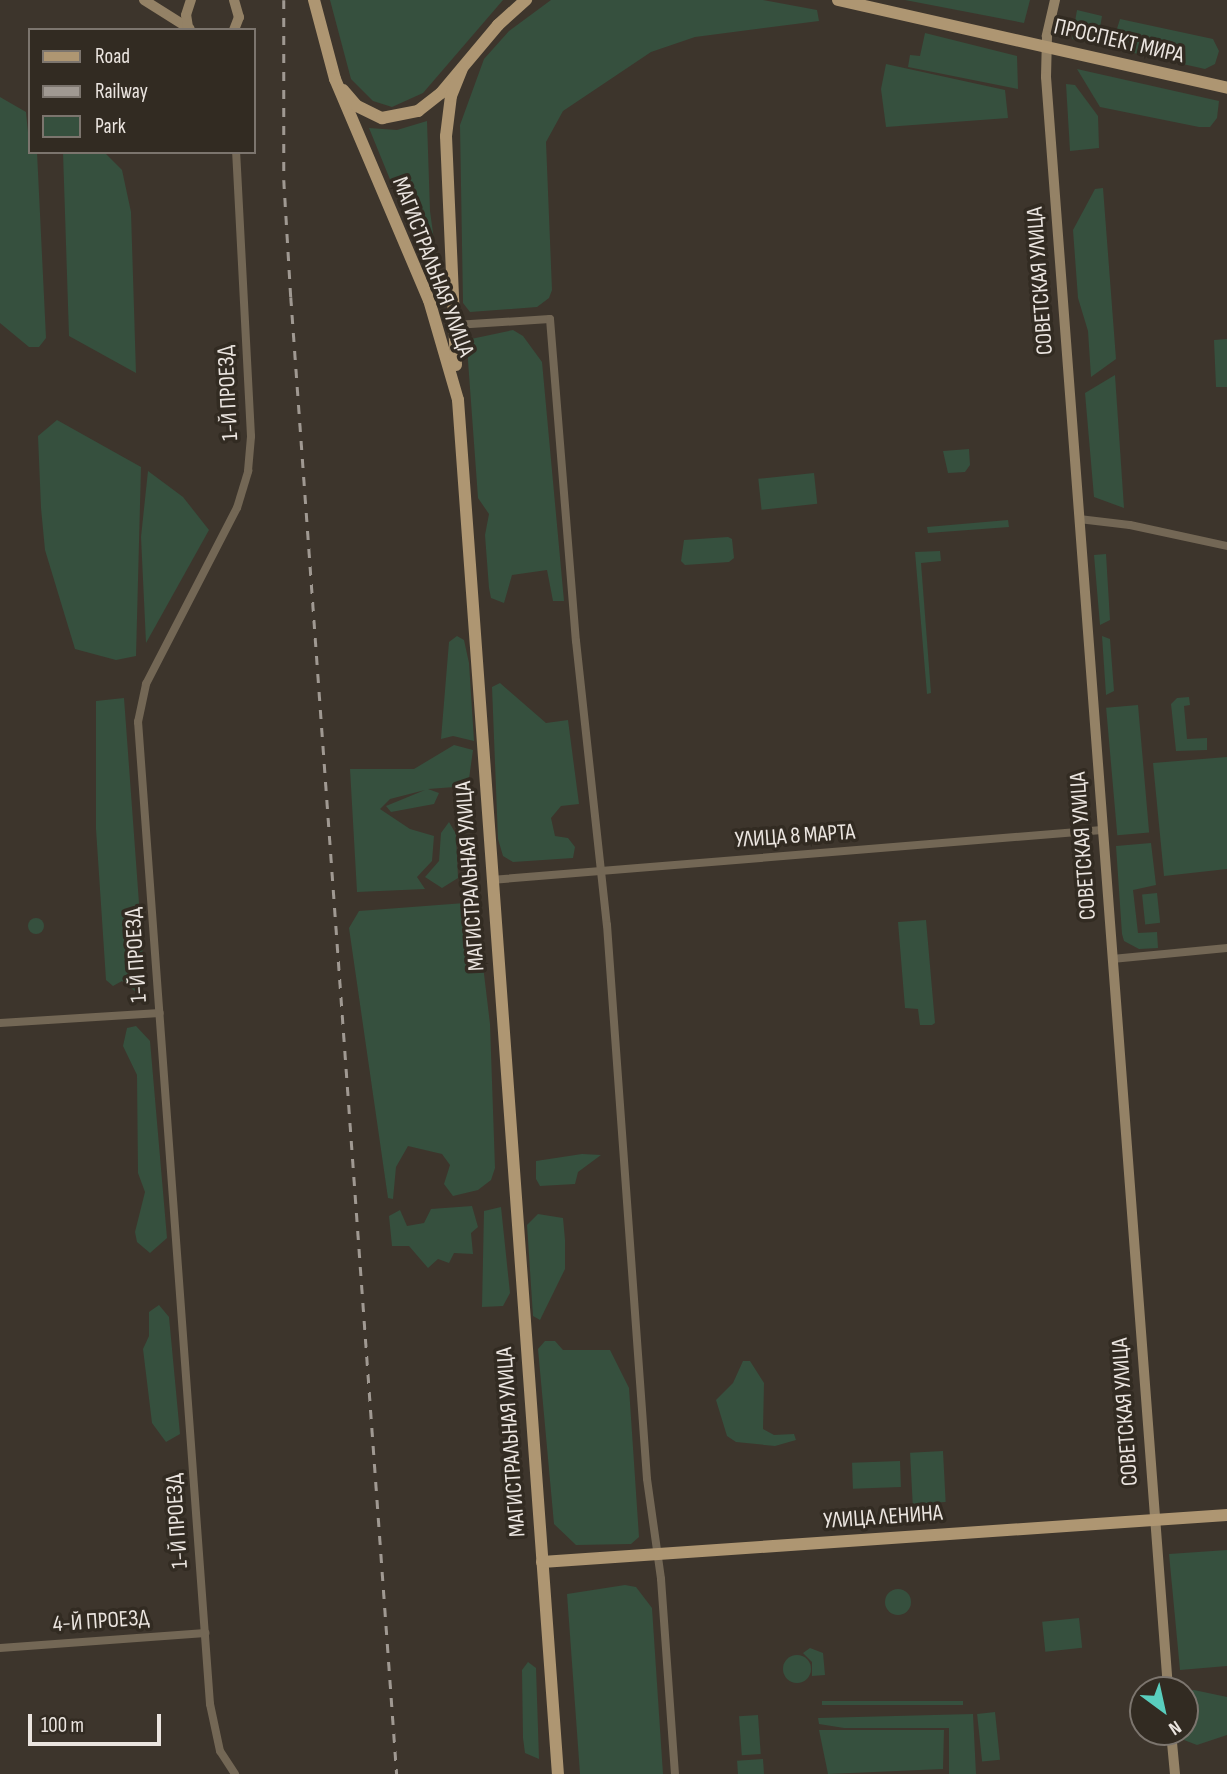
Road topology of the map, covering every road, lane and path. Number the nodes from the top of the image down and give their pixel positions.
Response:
1 (144, 0) edge
2 (191, 0) edge
3 (236, 0) edge
4 (314, 0) edge
5 (515, 0) edge
6 (526, 0) edge
7 (838, 0) edge
8 (1055, 0) edge
9 (498, 25) junction
10 (187, 28) edge
11 (189, 28) edge
12 (236, 28) edge
13 (1046, 45) junction
14 (462, 69) junction
15 (335, 79) junction
16 (1227, 88) edge
17 (236, 154) edge
18 (455, 325) junction
19 (458, 400) junction
20 (1079, 519) junction
21 (1227, 547) edge
22 (1102, 830) junction
23 (600, 871) junction
24 (491, 880) junction
25 (1227, 948) edge
26 (1112, 959) junction
27 (160, 1013) junction
28 (0, 1023) edge
29 (1227, 1515) edge
30 (1154, 1520) junction
31 (656, 1553) junction
32 (542, 1562) junction
33 (205, 1633) junction
34 (0, 1648) edge
35 (1167, 1676) edge
36 (1172, 1746) edge
37 (235, 1774) edge
38 (558, 1774) edge
39 (675, 1774) edge
40 (1175, 1774) edge

1 - 10 main road
2 - 11 main road
3 - 12 main road
4 - 15 main road, МАГИСТРАЛЬНАЯ УЛИЦА
5 - 9 main road
6 - 9 main road
7 - 13 main road, ПРОСПЕКТ МИРА
8 - 13 main road, СОВЕТСКАЯ УЛИЦА
9 - 14 main road
13 - 16 main road, ПРОСПЕКТ МИРА
13 - 20 main road, СОВЕТСКАЯ УЛИЦА
14 - 15 main road
14 - 18 main road
15 - 19 main road, МАГИСТРАЛЬНАЯ УЛИЦА
17 - 27 street, 1-Й ПРОЕЗД
18 - 19 main road
18 - 23 street
19 - 24 main road, МАГИСТРАЛЬНАЯ УЛИЦА
20 - 21 street
20 - 22 main road, СОВЕТСКАЯ УЛИЦА
22 - 23 street, УЛИЦА 8 МАРТА
22 - 26 main road, СОВЕТСКАЯ УЛИЦА
23 - 24 street, УЛИЦА 8 МАРТА
23 - 31 street
24 - 32 main road, МАГИСТРАЛЬНАЯ УЛИЦА
25 - 26 street
26 - 30 main road, СОВЕТСКАЯ УЛИЦА
27 - 28 street
27 - 33 street, 1-Й ПРОЕЗД
29 - 30 main road, УЛИЦА ЛЕНИНА
30 - 31 main road, УЛИЦА ЛЕНИНА
30 - 35 main road, СОВЕТСКАЯ УЛИЦА
31 - 32 main road, УЛИЦА ЛЕНИНА
31 - 39 street
32 - 38 main road, МАГИСТРАЛЬНАЯ УЛИЦА
33 - 34 street, 4-Й ПРОЕЗД
33 - 37 street, 1-Й ПРОЕЗД
36 - 40 main road

